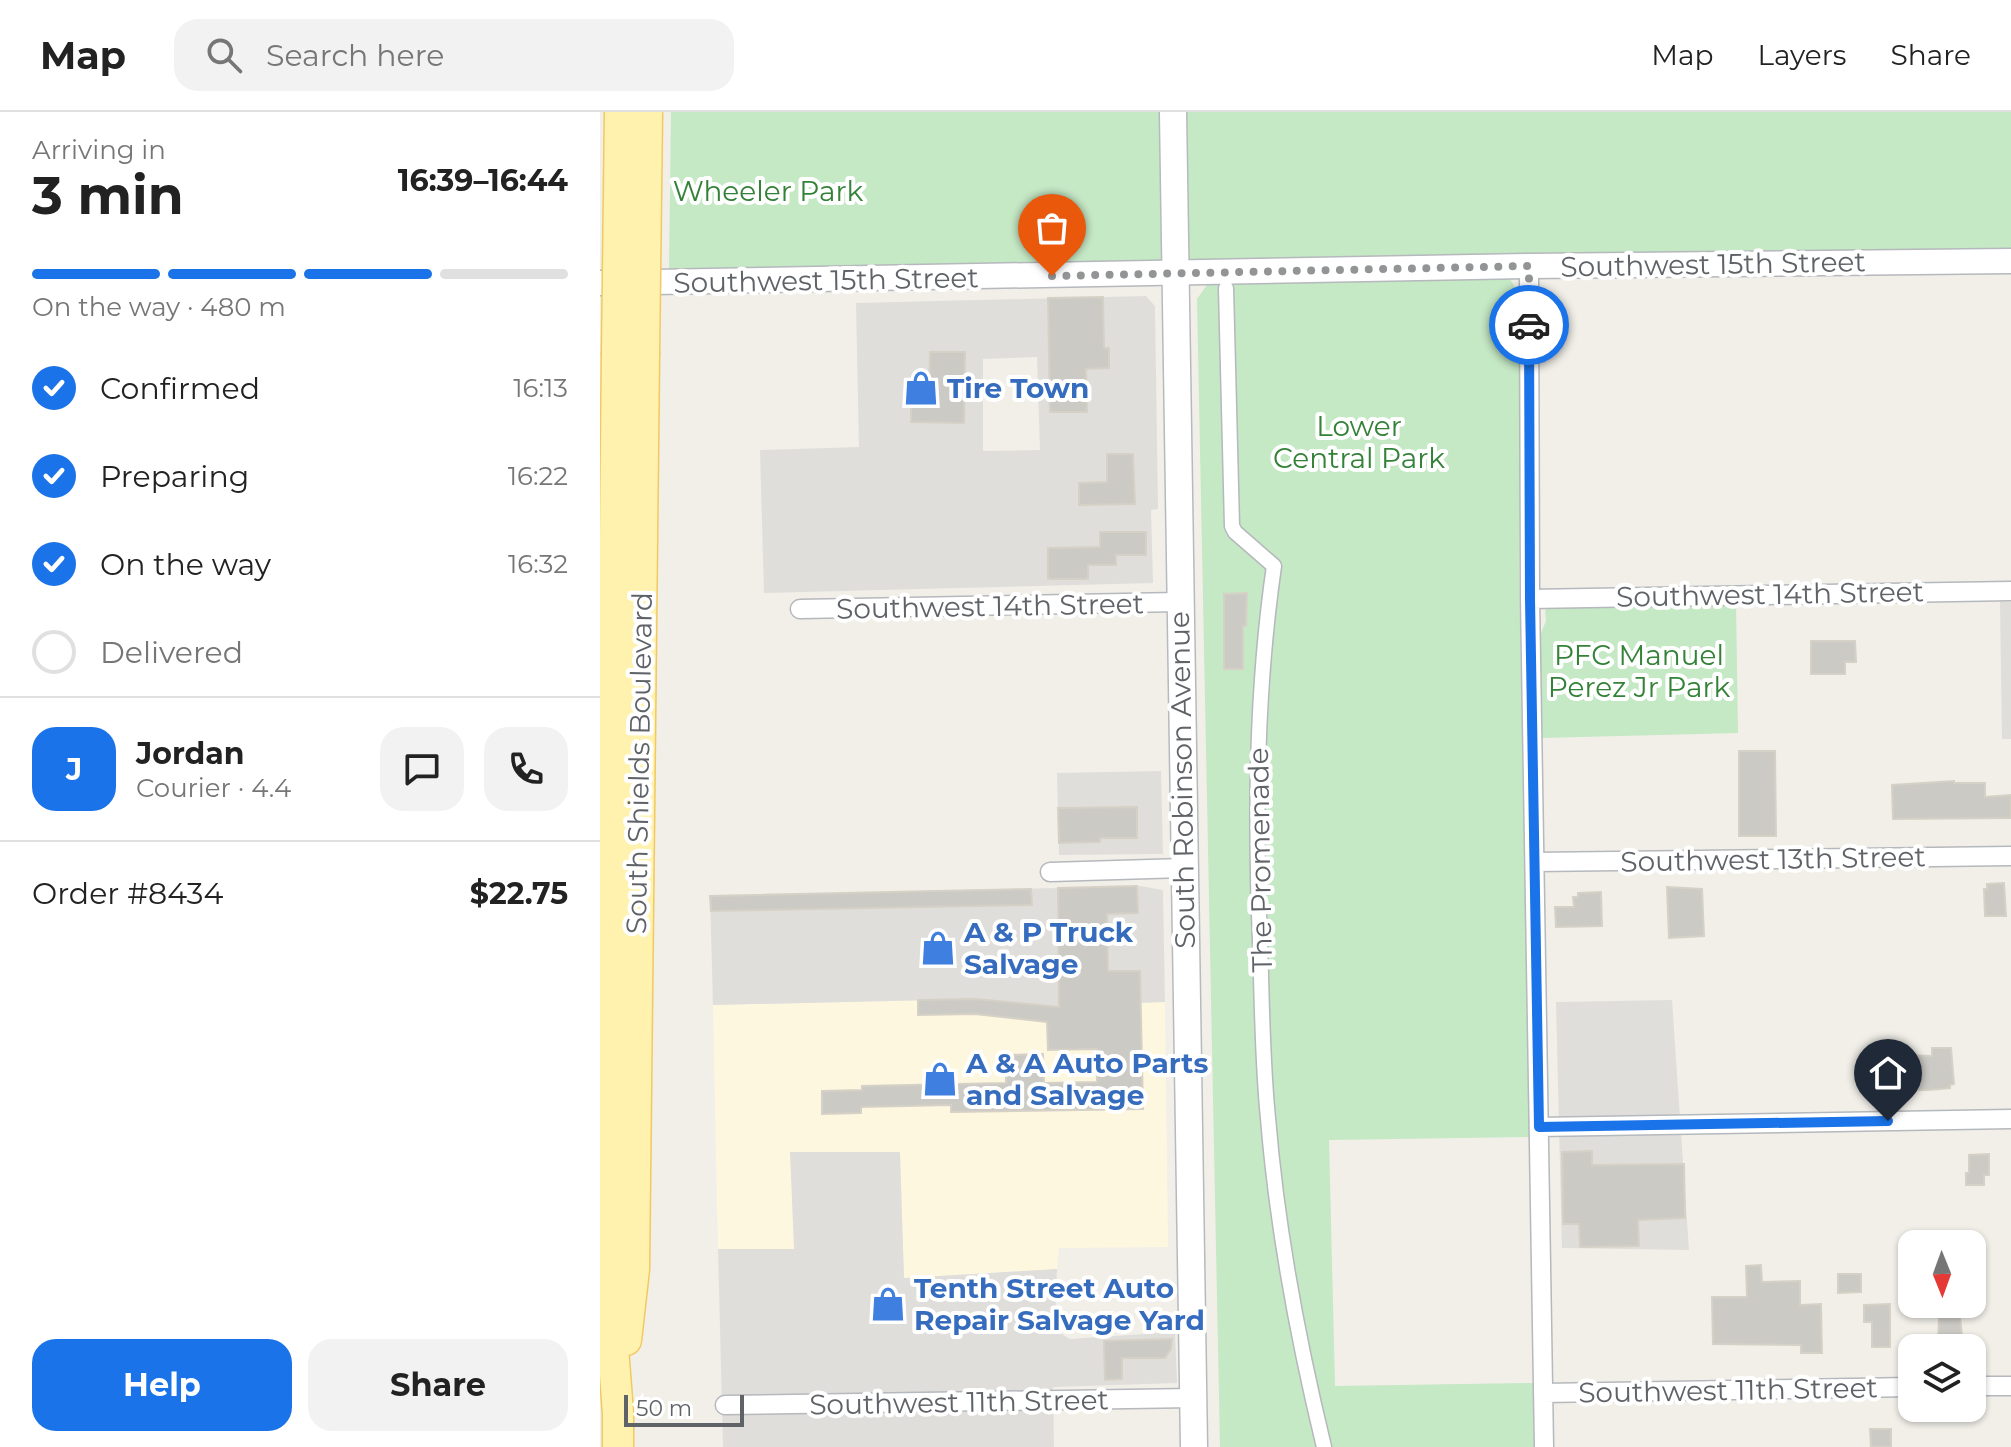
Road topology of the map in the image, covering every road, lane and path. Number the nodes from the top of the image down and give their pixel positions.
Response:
1 (620, 112) edge
2 (647, 112) edge
3 (1173, 112) edge
4 (2011, 261) edge
5 (1529, 266) junction
6 (1175, 274) junction
7 (600, 283) edge
8 (1226, 288) dead end
9 (631, 355) junction
10 (2011, 591) edge
11 (1530, 599) junction
12 (1179, 602) junction
13 (800, 609) dead end
14 (2011, 856) edge
15 (1535, 862) junction
16 (1184, 868) junction
17 (1050, 872) dead end
18 (2011, 1119) edge
19 (1539, 1127) junction
20 (1986, 1386) edge
21 (2011, 1386) edge
22 (1898, 1387) edge
23 (1543, 1393) junction
24 (1193, 1398) junction
25 (725, 1405) dead end
26 (618, 1447) edge
27 (1194, 1447) edge
28 (1324, 1447) edge
29 (1544, 1447) edge

1 - 9 main road, South Shields Boulevard, bridge
2 - 9 main road, South Shields Boulevard, bridge
3 - 6 main road, South Robinson Avenue
4 - 5 street, Southwest 15th Street
5 - 6 street, Southwest 15th Street
5 - 11 street
6 - 7 street, Southwest 15th Street
6 - 12 main road, South Robinson Avenue
8 - 28 street, The Promenade
9 - 26 main road, South Shields Boulevard
10 - 11 street, Southwest 14th Street
11 - 15 street
12 - 13 street, Southwest 14th Street
12 - 16 main road, South Robinson Avenue
14 - 15 street, Southwest 13th Street
15 - 19 street
16 - 17 street
16 - 24 main road, South Robinson Avenue
18 - 19 street
19 - 23 street
20 - 21 street
22 - 23 street, Southwest 11th Street
23 - 29 street
24 - 25 street, Southwest 11th Street
24 - 27 main road, South Robinson Avenue

